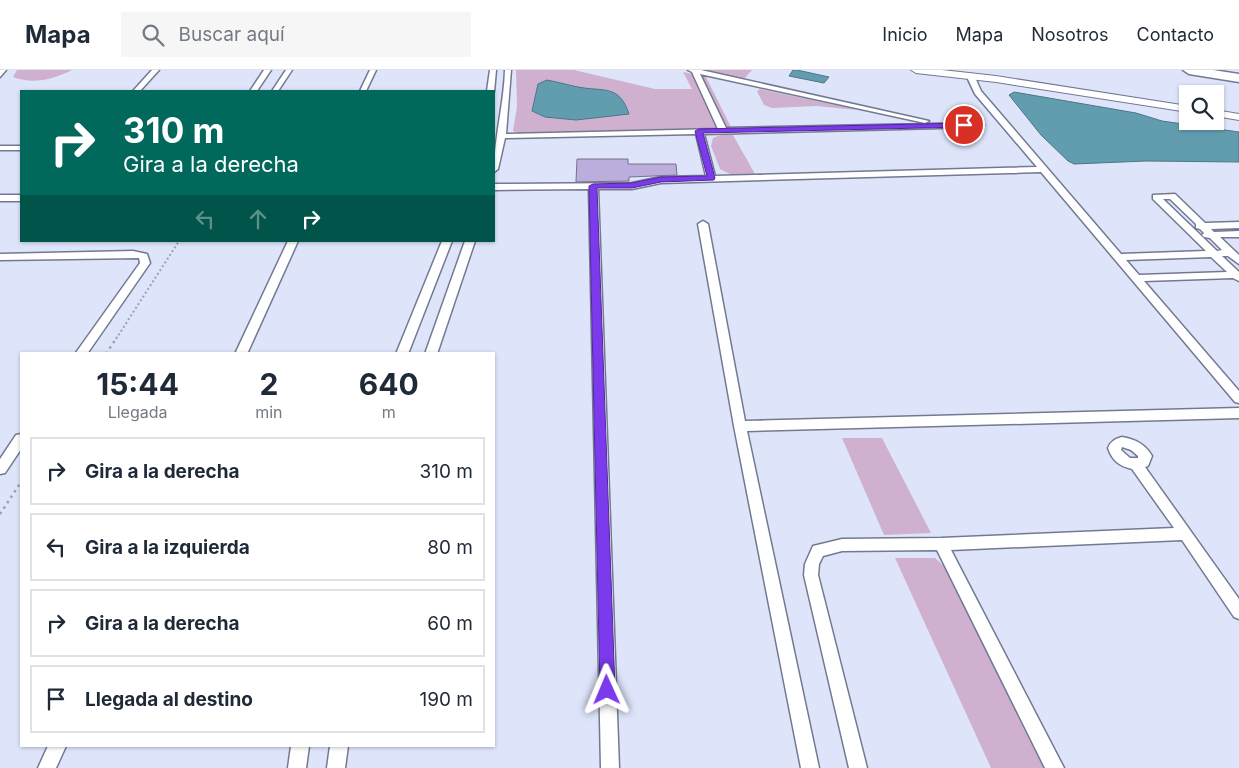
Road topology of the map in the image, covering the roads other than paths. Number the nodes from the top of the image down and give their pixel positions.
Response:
1 (3, 70) edge
2 (156, 70) edge
3 (268, 70) edge
4 (289, 70) edge
5 (373, 70) edge
6 (493, 70) edge
7 (508, 70) edge
8 (693, 70) edge
9 (916, 70) edge
10 (1189, 70) edge
11 (0, 75) edge
12 (971, 77) junction
13 (1239, 78) edge
14 (137, 90) edge
15 (254, 90) edge
16 (276, 90) edge
17 (363, 90) edge
18 (492, 90) edge
19 (1179, 108) edge
20 (1224, 114) edge
21 (1239, 117) edge
22 (980, 125) dead end
23 (947, 126) junction
24 (723, 130) junction
25 (699, 131) junction
26 (503, 136) junction
27 (0, 148) edge
28 (20, 148) edge
29 (495, 165) edge
30 (1044, 169) junction
31 (711, 178) junction
32 (593, 186) junction
33 (495, 187) edge
34 (0, 198) edge
35 (20, 198) edge
36 (703, 224) dead end
37 (1239, 225) edge
38 (1186, 226) junction
39 (1202, 226) junction
40 (1239, 234) edge
41 (1195, 235) junction
42 (1212, 235) junction
43 (293, 242) edge
44 (447, 242) edge
45 (470, 242) edge
46 (1214, 254) junction
47 (0, 257) edge
48 (1117, 257) junction
49 (1235, 257) edge
50 (1238, 276) edge
51 (1136, 278) junction
52 (82, 352) edge
53 (242, 352) edge
54 (403, 352) edge
55 (432, 352) edge
56 (1239, 400) edge
57 (1239, 414) edge
58 (740, 426) junction
59 (20, 440) edge
60 (1136, 464) dead end
61 (0, 469) edge
62 (1186, 534) junction
63 (941, 544) junction
64 (1239, 612) edge
65 (57, 747) edge
66 (300, 747) edge
67 (339, 747) edge
68 (47, 768) edge
69 (297, 768) edge
70 (336, 768) edge
71 (610, 768) edge
72 (810, 768) edge
73 (858, 768) edge
74 (1055, 768) edge

1 - 11 street
2 - 14 street
3 - 15 street
4 - 16 street
5 - 17 street
6 - 18 street
7 - 26 street
8 - 23 street
8 - 24 street
9 - 12 street
10 - 13 highway
12 - 19 street
12 - 30 street
20 - 21 street
22 - 23 street
23 - 24 street
24 - 25 street
25 - 26 street
25 - 31 street
26 - 29 street
27 - 28 street
30 - 31 street
30 - 48 street
31 - 32 street
32 - 33 street
32 - 71 street
34 - 35 street
36 - 58 street
37 - 39 street
38 - 39 street
38 - 39 street
38 - 41 street
39 - 42 street
40 - 42 street
41 - 42 street
41 - 46 street
42 - 49 street
43 - 53 street
44 - 54 street
45 - 55 street
46 - 48 street
46 - 49 street
46 - 50 street
47 - 52 street
48 - 51 street
50 - 51 street
51 - 56 street
57 - 58 street
58 - 72 street
59 - 61 street
60 - 62 street
62 - 63 street
62 - 64 street
63 - 73 street
63 - 74 street
65 - 68 street
66 - 69 street
67 - 70 street

